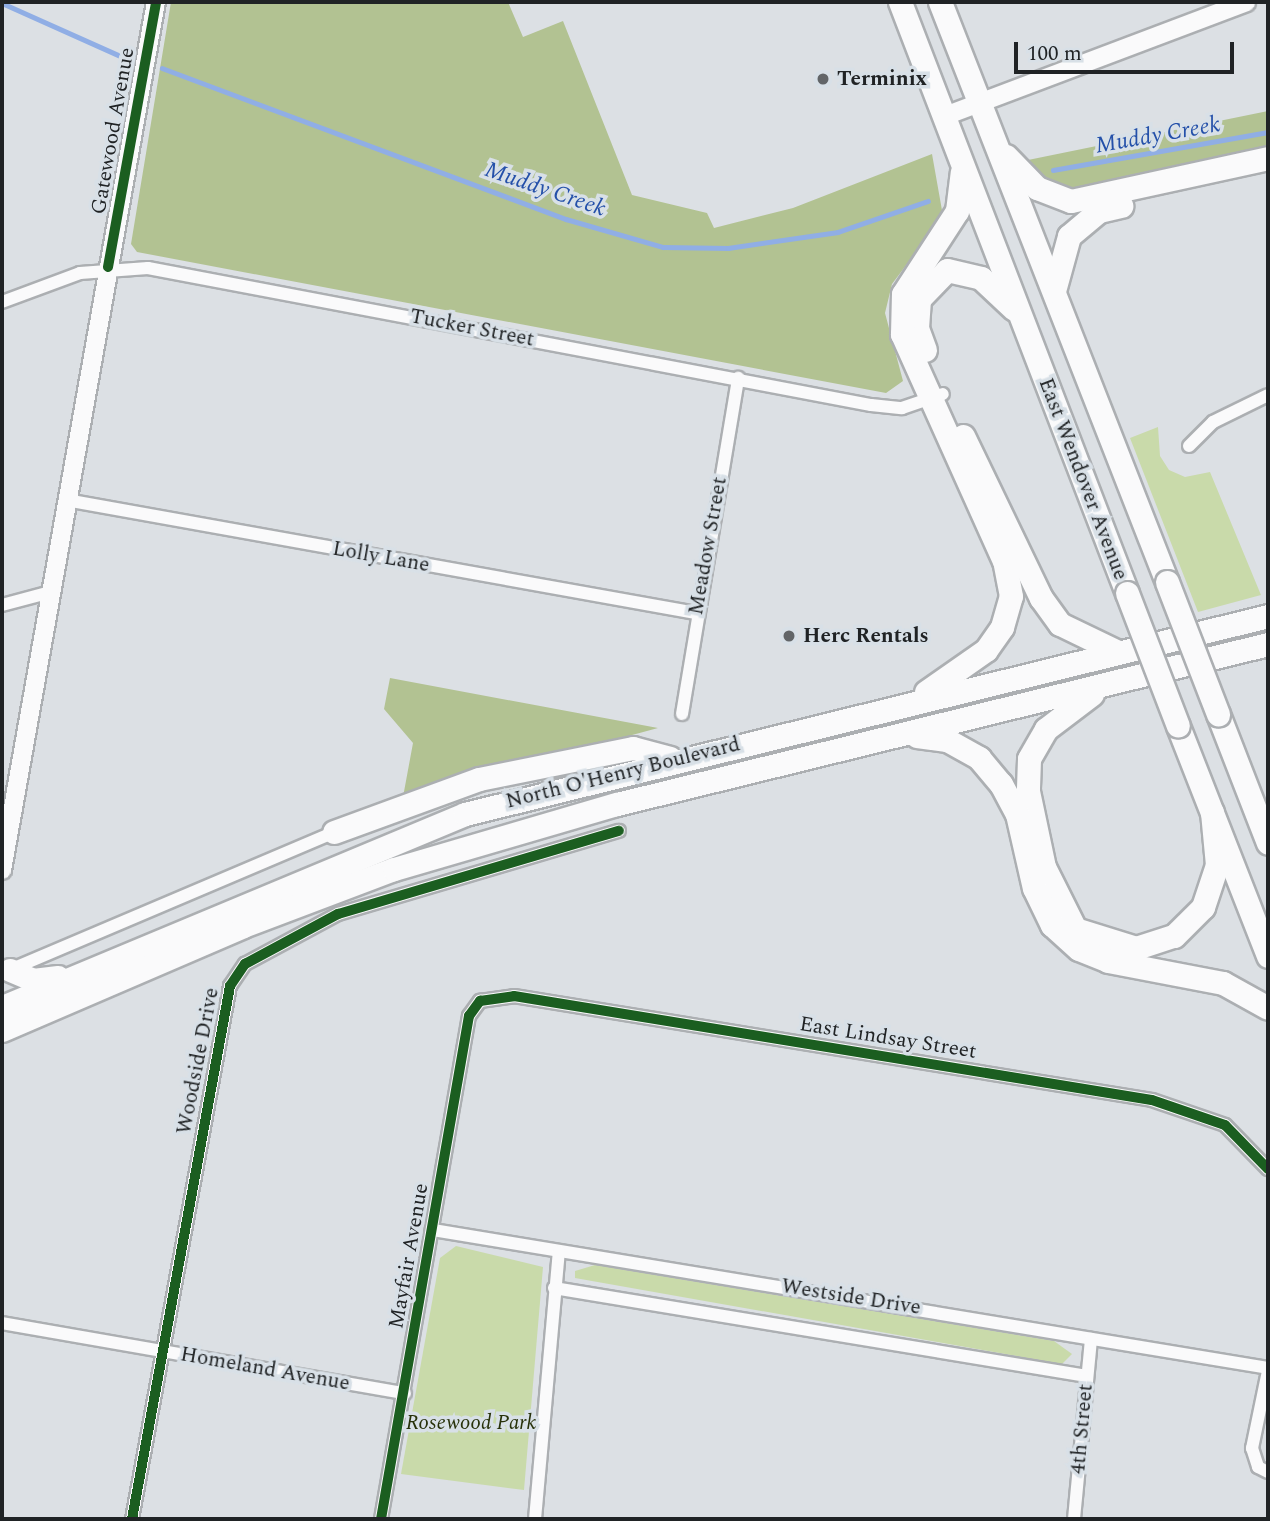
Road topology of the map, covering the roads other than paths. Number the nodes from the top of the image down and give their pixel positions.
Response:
1 (156, 2) edge
2 (900, 2) edge
3 (940, 2) edge
4 (1246, 2) edge
5 (979, 103) junction
6 (944, 117) junction
7 (993, 139) junction
8 (1268, 158) edge
9 (961, 162) junction
10 (1268, 175) edge
11 (108, 267) junction
12 (1054, 293) junction
13 (2, 302) edge
14 (1021, 316) junction
15 (738, 378) junction
16 (1268, 395) edge
17 (936, 397) junction
18 (1189, 446) dead end
19 (66, 500) junction
20 (51, 592) junction
21 (2, 605) edge
22 (696, 613) junction
23 (1268, 616) edge
24 (1268, 644) edge
25 (1121, 653) junction
26 (1111, 684) junction
27 (906, 704) junction
28 (682, 714) dead end
29 (907, 735) junction
30 (673, 759) junction
31 (1212, 812) junction
32 (619, 831) dead end
33 (334, 832) joint
34 (1268, 843) edge
35 (2, 870) edge
36 (1268, 956) edge
37 (6, 965) edge
38 (75, 975) junction
39 (480, 1001) joint
40 (2, 1007) edge
41 (1268, 1007) edge
42 (2, 1030) edge
43 (1268, 1169) edge
44 (433, 1230) junction
45 (559, 1252) junction
46 (554, 1288) junction
47 (2, 1323) edge
48 (1091, 1339) junction
49 (162, 1352) junction
50 (1268, 1369) edge
51 (1087, 1376) junction
52 (405, 1393) junction
53 (1268, 1472) edge
54 (132, 1519) edge
55 (381, 1519) edge
56 (535, 1519) edge
57 (1074, 1519) edge

1 - 11 street, Gatewood Avenue
2 - 6 highway, East Wendover Avenue
3 - 5 highway, East Wendover Avenue
4 - 5 street
5 - 6 street
5 - 7 highway, East Wendover Avenue
6 - 9 highway, East Wendover Avenue
7 - 8 highway
7 - 12 highway, East Wendover Avenue
9 - 14 highway, East Wendover Avenue
9 - 17 highway
10 - 12 highway
11 - 13 street, Tucker Street
11 - 15 street, Tucker Street
11 - 19 street, Gatewood Avenue
12 - 34 highway, East Wendover Avenue, bridge
14 - 17 highway
14 - 31 highway, East Wendover Avenue, bridge
15 - 17 street, Tucker Street
15 - 22 street, Meadow Street
16 - 18 street
17 - 25 highway
17 - 27 highway
19 - 20 street, Gatewood Avenue
19 - 22 street, Lolly Lane
20 - 21 street
20 - 35 street, Gatewood Avenue
22 - 28 street, Meadow Street
23 - 25 highway, North O'Henry Boulevard
24 - 26 highway, North O'Henry Boulevard
25 - 27 highway, North O'Henry Boulevard
26 - 29 highway, North O'Henry Boulevard
26 - 31 highway
27 - 30 highway, North O'Henry Boulevard
29 - 41 highway
29 - 42 highway, North O'Henry Boulevard
30 - 33 highway
30 - 38 highway, North O'Henry Boulevard
31 - 36 highway, East Wendover Avenue
32 - 49 street, Woodside Drive
33 - 37 street
37 - 38 highway
38 - 40 highway, North O'Henry Boulevard
39 - 43 street, East Lindsay Street
39 - 44 street, Mayfair Avenue
44 - 45 street, Westside Drive
44 - 52 street, Mayfair Avenue
45 - 46 street
45 - 48 street, Westside Drive
46 - 51 street, Westside Drive
46 - 56 street
47 - 49 street, Homeland Avenue
48 - 50 street, Westside Drive
48 - 51 street, 4th Street
49 - 52 street, Homeland Avenue
49 - 54 street, Woodside Drive
50 - 53 street
51 - 57 street, 4th Street
52 - 55 street, Mayfair Avenue

